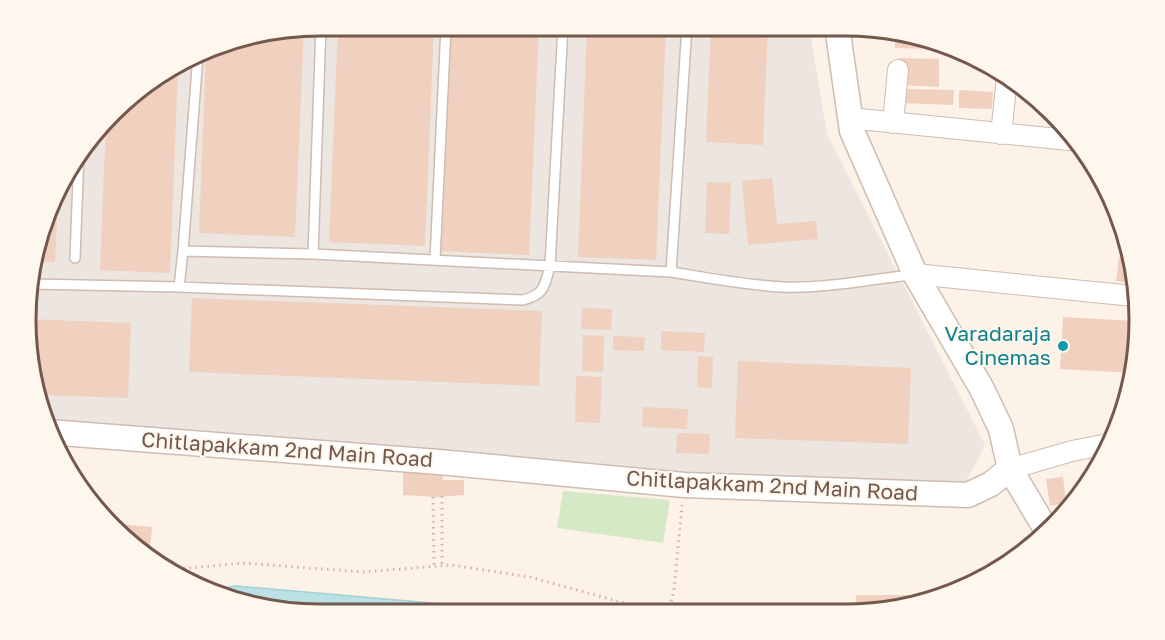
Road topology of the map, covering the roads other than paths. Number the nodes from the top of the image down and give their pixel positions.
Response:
1 (321, 36) edge
2 (446, 36) edge
3 (562, 36) edge
4 (686, 36) edge
5 (838, 36) edge
6 (197, 64) edge
7 (898, 70) dead end
8 (1006, 86) edge
9 (849, 118) junction
10 (893, 123) junction
11 (1001, 134) junction
12 (1064, 140) edge
13 (79, 170) edge
14 (183, 251) junction
15 (313, 254) junction
16 (75, 258) dead end
17 (435, 260) junction
18 (550, 266) junction
19 (671, 272) junction
20 (915, 274) junction
21 (38, 284) edge
22 (179, 287) junction
23 (1128, 295) edge
24 (60, 433) edge
25 (1100, 445) edge
26 (1010, 469) junction
27 (1043, 524) edge

1 - 15 lane
2 - 17 lane
3 - 18 lane
4 - 19 lane
5 - 9 street
6 - 14 lane
7 - 10 street
8 - 11 street
9 - 10 street
9 - 20 street
10 - 11 street
11 - 12 street
13 - 16 lane
14 - 15 lane
14 - 22 lane
15 - 17 lane
17 - 18 lane
18 - 19 lane
18 - 22 lane
19 - 20 lane
20 - 23 street
20 - 26 street
21 - 22 lane
24 - 26 street, Chitlapakkam 2nd Main Road
25 - 26 street
26 - 27 street

